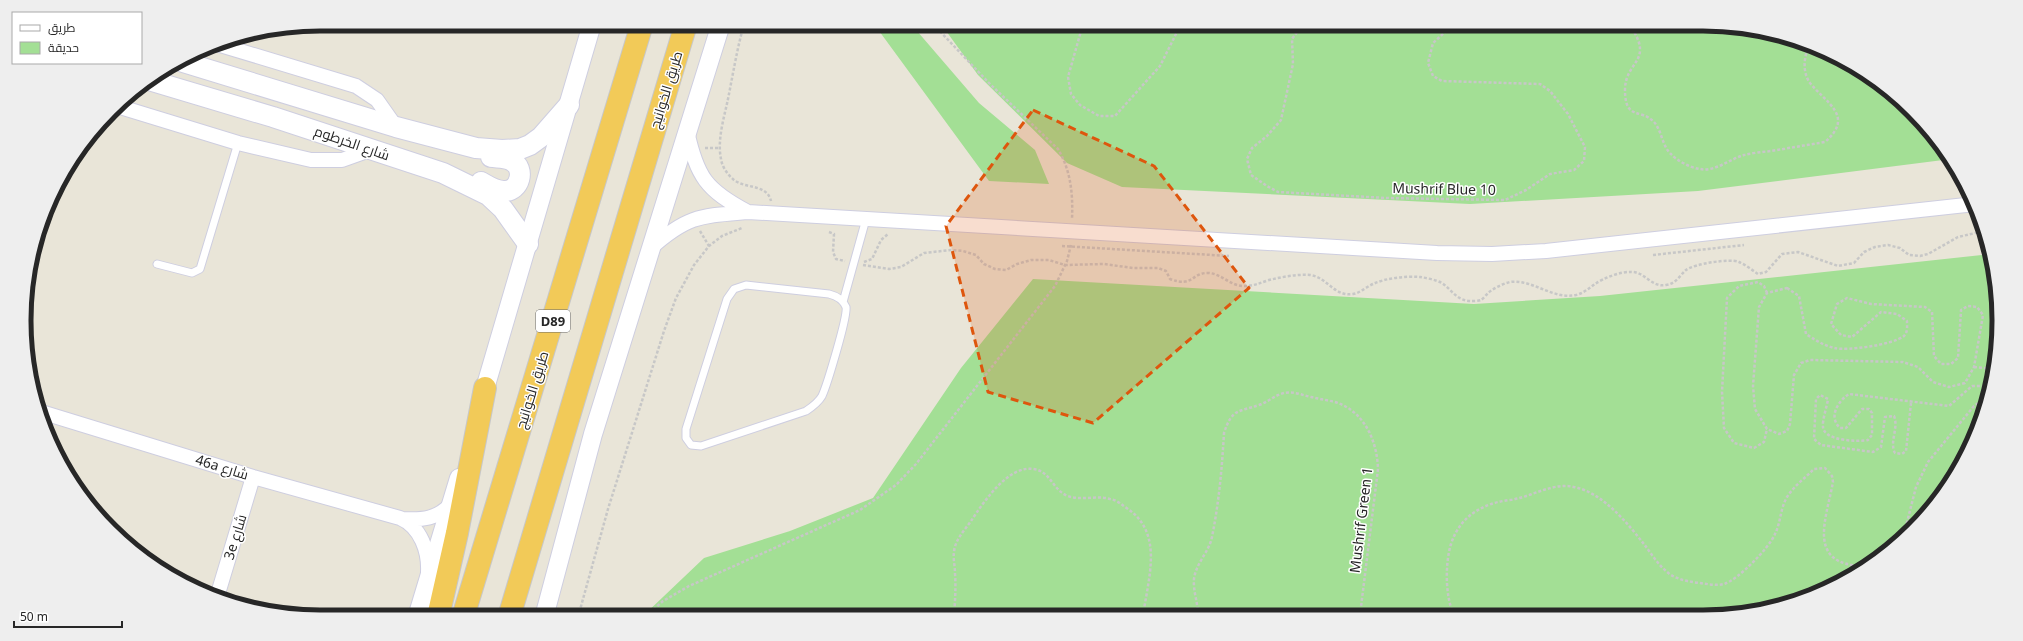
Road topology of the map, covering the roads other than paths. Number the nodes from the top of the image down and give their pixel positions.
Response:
1 (590, 31) edge
2 (640, 31) edge
3 (684, 31) edge
4 (719, 31) edge
5 (226, 47) edge
6 (188, 63) edge
7 (157, 82) edge
8 (569, 104) junction
9 (124, 108) edge
10 (396, 128) junction
11 (687, 131) junction
12 (456, 142) junction
13 (238, 143) junction
14 (370, 150) junction
15 (443, 173) junction
16 (1968, 205) edge
17 (748, 212) junction
18 (866, 219) junction
19 (528, 244) junction
20 (651, 248) junction
21 (157, 264) dead end
22 (843, 302) junction
23 (485, 388) junction
24 (46, 413) edge
25 (253, 477) junction
26 (451, 504) junction
27 (403, 519) junction
28 (428, 581) junction
29 (218, 591) edge
30 (419, 610) edge
31 (440, 610) edge
32 (465, 610) edge
33 (511, 610) edge
34 (546, 610) edge

1 - 8 street, 46a شارع
2 - 32 highway, طريق الخوانيج / D89
3 - 33 highway, طريق الخوانيج
4 - 11 street
5 - 10 street
6 - 10 main road, شارع الخرطوم
7 - 14 main road, شارع الخرطوم
8 - 12 main road, شارع الخرطوم
8 - 19 street, 46a شارع
9 - 13 street
10 - 12 main road, شارع الخرطوم
11 - 17 street
11 - 20 street
12 - 15 main road
13 - 14 street
13 - 21 lane
14 - 15 main road, شارع الخرطوم
15 - 19 main road, شارع الخرطوم
16 - 18 street
17 - 18 street
17 - 20 street
18 - 22 lane
19 - 23 street, 46a شارع
20 - 34 street
22 - 22 lane
23 - 26 street, 46a شارع
23 - 31 highway
24 - 25 street, 46a شارع
25 - 27 street, 46a شارع
25 - 29 street, 3e شارع
26 - 27 street, 46a شارع
26 - 28 street, 46a شارع
27 - 28 street, 46a شارع
28 - 30 street, 46a شارع

